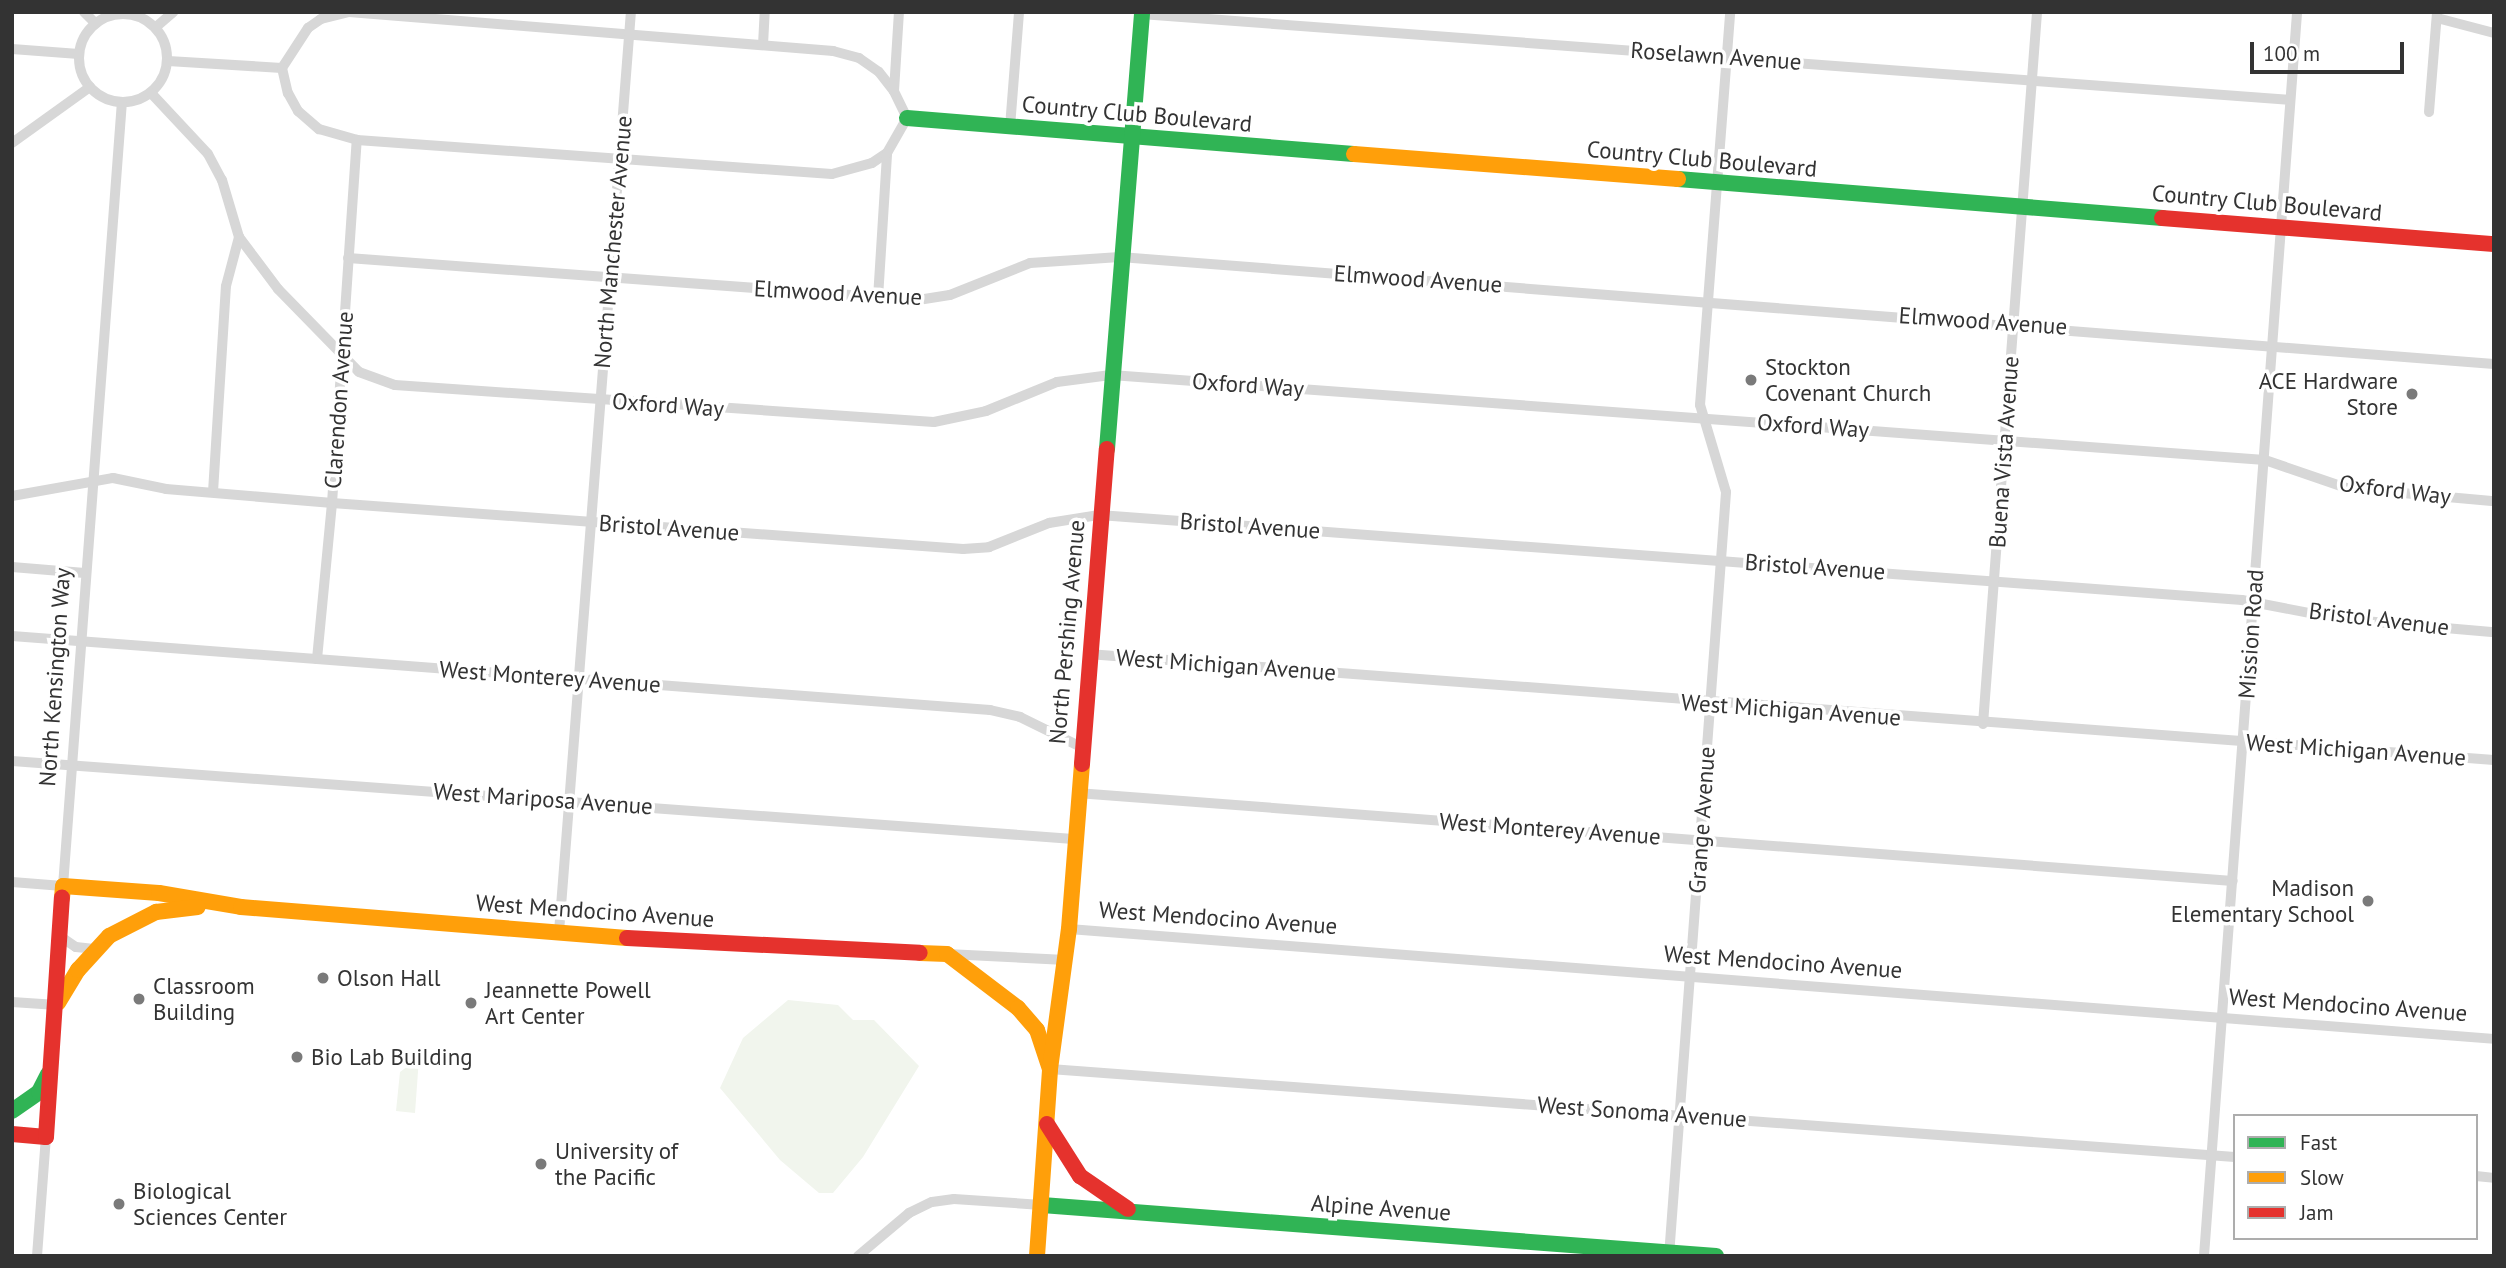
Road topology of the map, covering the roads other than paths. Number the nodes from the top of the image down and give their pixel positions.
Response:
1 (84, 12) edge
2 (173, 12) edge
3 (631, 12) edge
4 (765, 12) edge
5 (899, 12) edge
6 (1019, 12) edge
7 (1730, 12) edge
8 (2037, 12) edge
9 (2297, 12) edge
10 (126, 13) edge
11 (368, 13) edge
12 (1141, 13) edge
13 (2437, 15) edge
14 (498, 18) edge
15 (95, 23) junction
16 (156, 27) junction
17 (2494, 33) edge
18 (629, 36) junction
19 (763, 45) junction
20 (12, 49) edge
21 (79, 54) junction
22 (1726, 57) junction
23 (168, 61) junction
24 (282, 68) junction
25 (2032, 80) junction
26 (90, 87) junction
27 (894, 91) junction
28 (151, 93) junction
29 (2290, 100) junction
30 (122, 102) junction
31 (2429, 112) dead end
32 (907, 118) junction
33 (1010, 127) junction
34 (1130, 136) junction
35 (357, 140) junction
36 (12, 143) edge
37 (887, 153) junction
38 (620, 157) junction
39 (1717, 183) junction
40 (2022, 207) junction
41 (2282, 227) junction
42 (240, 237) junction
43 (2494, 244) edge
44 (1120, 257) junction
45 (348, 258) junction
46 (610, 278) junction
47 (878, 298) junction
48 (1709, 300) junction
49 (2013, 324) junction
50 (2274, 345) junction
51 (342, 357) junction
52 (2494, 363) edge
53 (1111, 375) junction
54 (600, 400) junction
55 (1706, 420) junction
56 (2004, 440) junction
57 (2265, 460) junction
58 (90, 484) junction
59 (213, 492) junction
60 (12, 496) edge
61 (2494, 501) edge
62 (332, 503) junction
63 (1099, 515) junction
64 (592, 522) junction
65 (1721, 560) junction
66 (12, 567) edge
67 (85, 573) junction
68 (1994, 581) junction
69 (2254, 601) junction
70 (2494, 632) edge
71 (12, 636) edge
72 (81, 642) junction
73 (1088, 654) junction
74 (317, 659) junction
75 (579, 679) junction
76 (1710, 704) junction
77 (1983, 724) junction
78 (2242, 742) junction
79 (1081, 747) junction
80 (2494, 760) edge
81 (12, 761) edge
82 (72, 766) junction
83 (1077, 793) junction
84 (570, 801) junction
85 (1073, 839) junction
86 (1700, 840) junction
87 (2233, 881) junction
88 (12, 882) edge
89 (63, 886) junction
90 (241, 906) junction
91 (1069, 929) junction
92 (559, 932) junction
93 (61, 937) junction
94 (94, 949) junction
95 (947, 954) junction
96 (1066, 960) junction
97 (1690, 978) junction
98 (12, 1002) edge
99 (57, 1005) junction
100 (2225, 1018) junction
101 (2494, 1039) edge
102 (52, 1062) junction
103 (1050, 1069) junction
104 (12, 1111) edge
105 (1679, 1115) junction
106 (1047, 1124) junction
107 (12, 1134) edge
108 (46, 1137) junction
109 (2212, 1155) junction
110 (2233, 1157) edge
111 (1042, 1205) junction
112 (1133, 1212) junction
113 (1670, 1254) edge
114 (37, 1256) edge
115 (858, 1256) edge
116 (1037, 1256) edge
117 (1716, 1256) edge
118 (2204, 1256) edge

1 - 15 street
2 - 16 street
3 - 18 street, North Manchester Avenue
4 - 19 street
5 - 27 street
6 - 33 street
7 - 22 street, Grange Avenue
8 - 25 street, Buena Vista Avenue
9 - 29 street, Mission Road
10 - 15 street
10 - 16 street
11 - 14 street
11 - 24 street
12 - 22 street, Roselawn Avenue
12 - 34 street, North Pershing Avenue
13 - 17 street
13 - 31 street
14 - 18 street
15 - 21 street
16 - 23 street
18 - 19 street
18 - 38 street, North Manchester Avenue
19 - 27 street
20 - 21 street
21 - 26 street
22 - 25 street, Roselawn Avenue
22 - 39 street, Grange Avenue
23 - 24 street
23 - 28 street
24 - 35 street
25 - 29 street, Roselawn Avenue
25 - 40 street, Buena Vista Avenue
26 - 30 street
26 - 36 street
27 - 32 street
28 - 30 street
28 - 42 street, Oxford Way
29 - 41 street, Mission Road
30 - 58 street, North Kensington Way
32 - 33 street, Country Club Boulevard
32 - 37 street
33 - 34 street, Country Club Boulevard
34 - 39 street, Country Club Boulevard
34 - 44 street, North Pershing Avenue
35 - 38 street
35 - 45 street, Clarendon Avenue
37 - 38 street
37 - 47 street
38 - 46 street, North Manchester Avenue
39 - 40 street, Country Club Boulevard
39 - 48 street, Grange Avenue
40 - 41 street, Country Club Boulevard
40 - 49 street, Buena Vista Avenue
41 - 43 street, Country Club Boulevard
41 - 50 street, Mission Road
42 - 51 street, Oxford Way
42 - 59 street
44 - 47 street, Elmwood Avenue
44 - 48 street, Elmwood Avenue
44 - 53 street, North Pershing Avenue
45 - 46 street, Elmwood Avenue
45 - 51 street, Clarendon Avenue
46 - 47 street, Elmwood Avenue
46 - 54 street, North Manchester Avenue
48 - 49 street, Elmwood Avenue
48 - 55 street, Grange Avenue
49 - 50 street, Elmwood Avenue
49 - 56 street, Buena Vista Avenue
50 - 52 street, Elmwood Avenue
50 - 57 street, Mission Road
51 - 54 street, Oxford Way
51 - 62 street, Clarendon Avenue
53 - 54 street, Oxford Way
53 - 55 street, Oxford Way
53 - 63 street, North Pershing Avenue
54 - 64 street, North Manchester Avenue
55 - 56 street, Oxford Way
55 - 65 street, Grange Avenue
56 - 57 street, Oxford Way
56 - 68 street, Buena Vista Avenue
57 - 61 street, Oxford Way
57 - 69 street, Mission Road
58 - 59 street, Bristol Avenue
58 - 60 street, Bristol Avenue
58 - 67 street, North Kensington Way
59 - 62 street, Bristol Avenue
62 - 64 street, Bristol Avenue
62 - 74 street, Clarendon Avenue
63 - 64 street, Bristol Avenue
63 - 65 street, Bristol Avenue
63 - 73 street, North Pershing Avenue
64 - 75 street, North Manchester Avenue
65 - 68 street, Bristol Avenue
65 - 76 street, Grange Avenue
66 - 67 street
67 - 72 street, North Kensington Way
68 - 69 street, Bristol Avenue
68 - 77 street, Buena Vista Avenue
69 - 70 street, Bristol Avenue
69 - 78 street, Mission Road
71 - 72 street, West Monterey Avenue
72 - 74 street, West Monterey Avenue
72 - 82 street, North Kensington Way
73 - 76 street, West Michigan Avenue
73 - 79 street, North Pershing Avenue
74 - 75 street, West Monterey Avenue
75 - 79 street, West Monterey Avenue
75 - 84 street, North Manchester Avenue
76 - 77 street, West Michigan Avenue
76 - 86 street, Grange Avenue
77 - 78 street, West Michigan Avenue
78 - 80 street, West Michigan Avenue
78 - 87 street, Mission Road
79 - 83 street, North Pershing Avenue
81 - 82 street, West Mariposa Avenue
82 - 84 street, West Mariposa Avenue
82 - 89 street, North Kensington Way
83 - 85 street, North Pershing Avenue
83 - 86 street, West Monterey Avenue
84 - 85 street, West Mariposa Avenue
84 - 92 street, North Manchester Avenue
85 - 91 street, North Pershing Avenue
86 - 87 street, West Monterey Avenue
86 - 97 street, Grange Avenue
87 - 100 street, Mission Road
88 - 89 street, West Mendocino Avenue
89 - 90 street, West Mendocino Avenue
89 - 93 street, North Kensington Way
90 - 92 street, West Mendocino Avenue
90 - 94 street, West Mendocino Avenue
91 - 96 street, North Pershing Avenue
91 - 97 street, West Mendocino Avenue
92 - 95 street, West Mendocino Avenue
93 - 94 street
93 - 99 street, North Kensington Way
94 - 99 street, West Mendocino Avenue
95 - 96 street, West Mendocino Avenue
95 - 103 street
96 - 103 street, North Pershing Avenue
97 - 100 street, West Mendocino Avenue
97 - 105 street, Grange Avenue
98 - 99 street
99 - 102 street, North Kensington Way
100 - 101 street, West Mendocino Avenue
100 - 109 street, Mission Road
102 - 104 street
102 - 108 street, North Kensington Way
103 - 105 street, West Sonoma Avenue
103 - 106 street, North Pershing Avenue
105 - 109 street, West Sonoma Avenue
105 - 113 street, Grange Avenue
106 - 111 street, North Pershing Avenue
106 - 112 street
107 - 108 street
108 - 114 street, North Kensington Way
109 - 110 street, West Sonoma Avenue
109 - 118 street, Mission Road
111 - 112 street, Alpine Avenue
111 - 115 street
111 - 116 street, North Pershing Avenue
112 - 113 street, Alpine Avenue
113 - 117 street, Alpine Avenue

